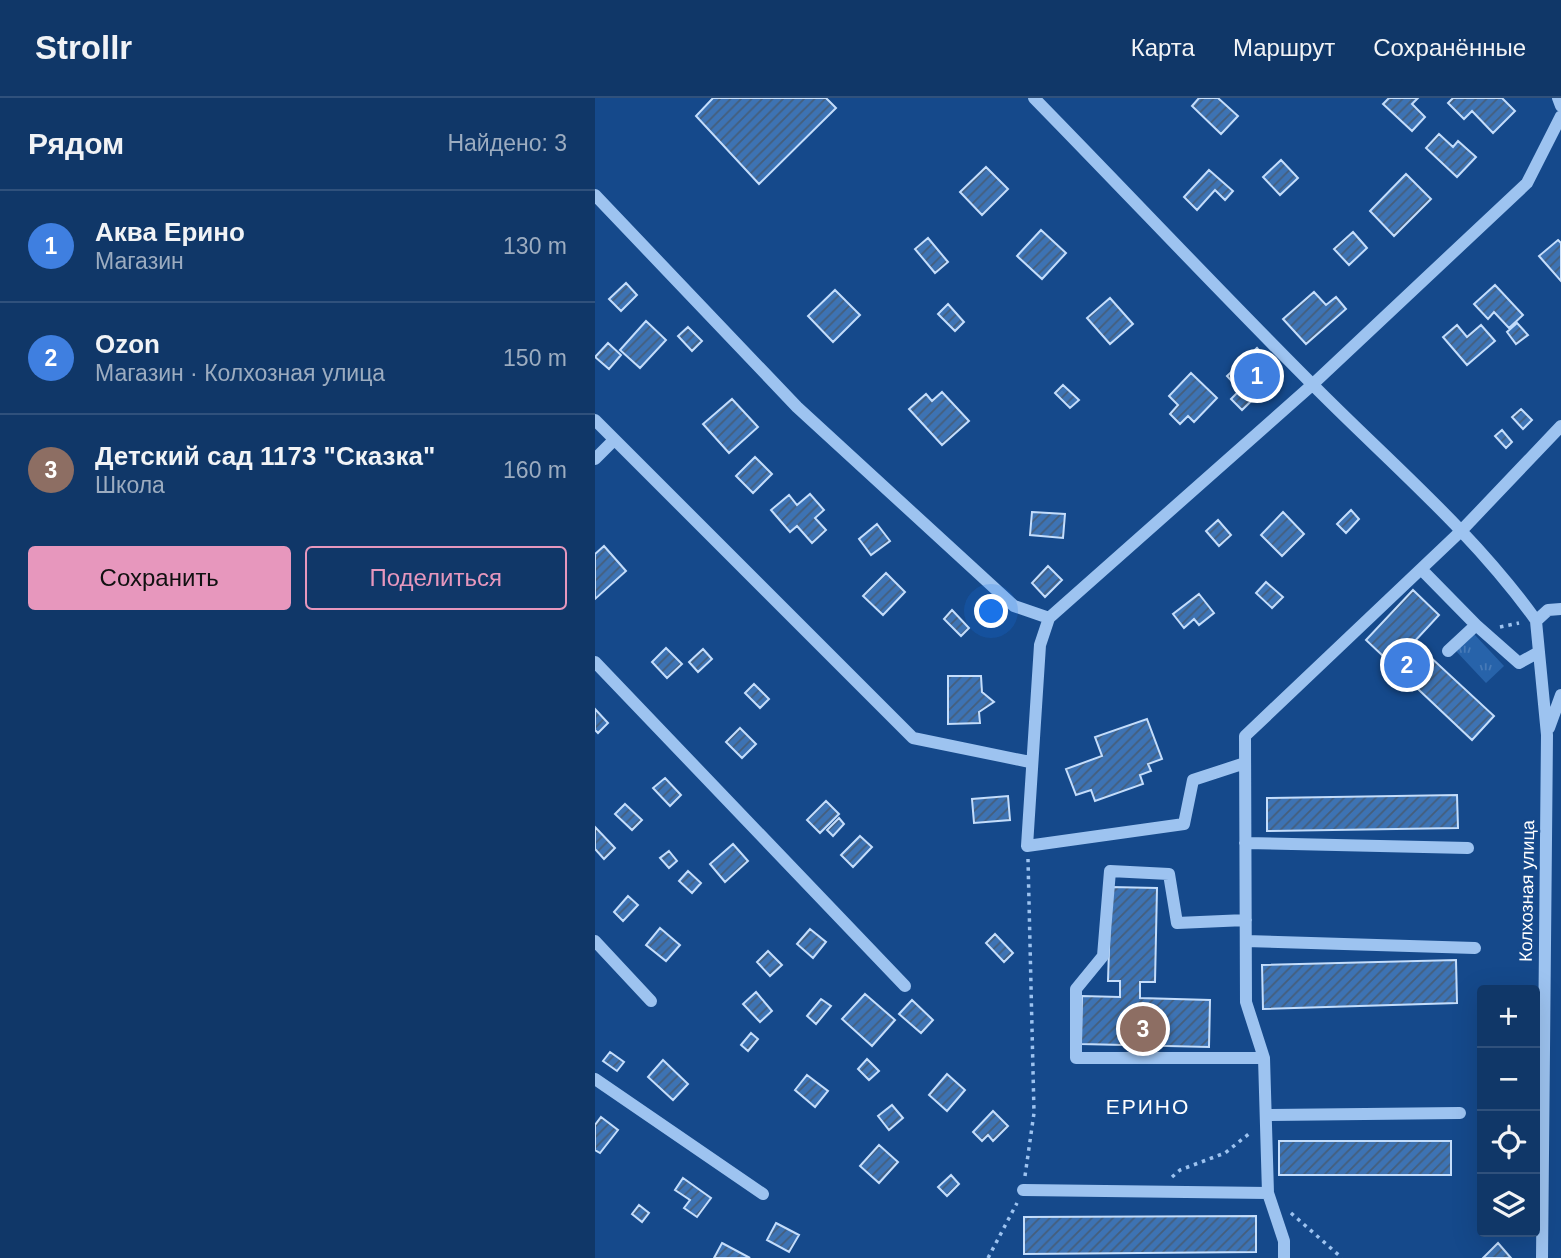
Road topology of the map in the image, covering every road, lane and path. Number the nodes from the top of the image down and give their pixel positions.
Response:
1 (1034, 98) edge
2 (1557, 98) edge
3 (1561, 106) edge
4 (1561, 116) edge
5 (595, 195) edge
6 (1312, 385) junction
7 (595, 420) edge
8 (1561, 426) edge
9 (614, 440) junction
10 (595, 459) edge
11 (1461, 531) junction
12 (1421, 569) junction
13 (1561, 609) edge
14 (1049, 618) junction
15 (1535, 620) junction
16 (1479, 628) junction
17 (1448, 651) dead end
18 (1539, 652) junction
19 (595, 662) edge
20 (1561, 695) edge
21 (1547, 735) junction
22 (1030, 762) junction
23 (1245, 763) junction
24 (1245, 843) junction
25 (1027, 846) junction
26 (1468, 848) dead end
27 (1246, 919) junction
28 (595, 941) edge
29 (1245, 941) junction
30 (1475, 948) dead end
31 (905, 986) dead end
32 (651, 1001) dead end
33 (1264, 1058) junction
34 (595, 1079) edge
35 (1460, 1113) dead end
36 (1268, 1115) junction
37 (1254, 1130) dead end
38 (1023, 1189) junction
39 (1155, 1192) junction
40 (1268, 1193) junction
41 (763, 1194) dead end
42 (988, 1258) edge
43 (1285, 1258) edge
44 (1342, 1258) edge
45 (1542, 1258) edge

1 - 6 street
2 - 3 street
4 - 6 street
5 - 14 street
6 - 11 street
6 - 14 street
7 - 9 street
8 - 11 street
9 - 10 street
9 - 22 street
11 - 12 street
11 - 15 street
12 - 16 street
12 - 23 street
13 - 15 street
14 - 22 street
15 - 16 path
15 - 18 street, Колхозная улица
16 - 17 street
16 - 18 street
18 - 21 street, Колхозная улица
19 - 31 street
20 - 21 street, Колхозная улица
21 - 45 street, Колхозная улица
22 - 25 street
23 - 24 street
23 - 25 street
24 - 26 street
24 - 27 street
25 - 38 path
27 - 29 street
27 - 33 street
28 - 32 street
29 - 30 street
29 - 33 street
33 - 36 street
34 - 41 street
35 - 36 street
36 - 40 street
37 - 39 path
38 - 39 street
38 - 42 path
39 - 40 street
40 - 43 street
40 - 44 path

